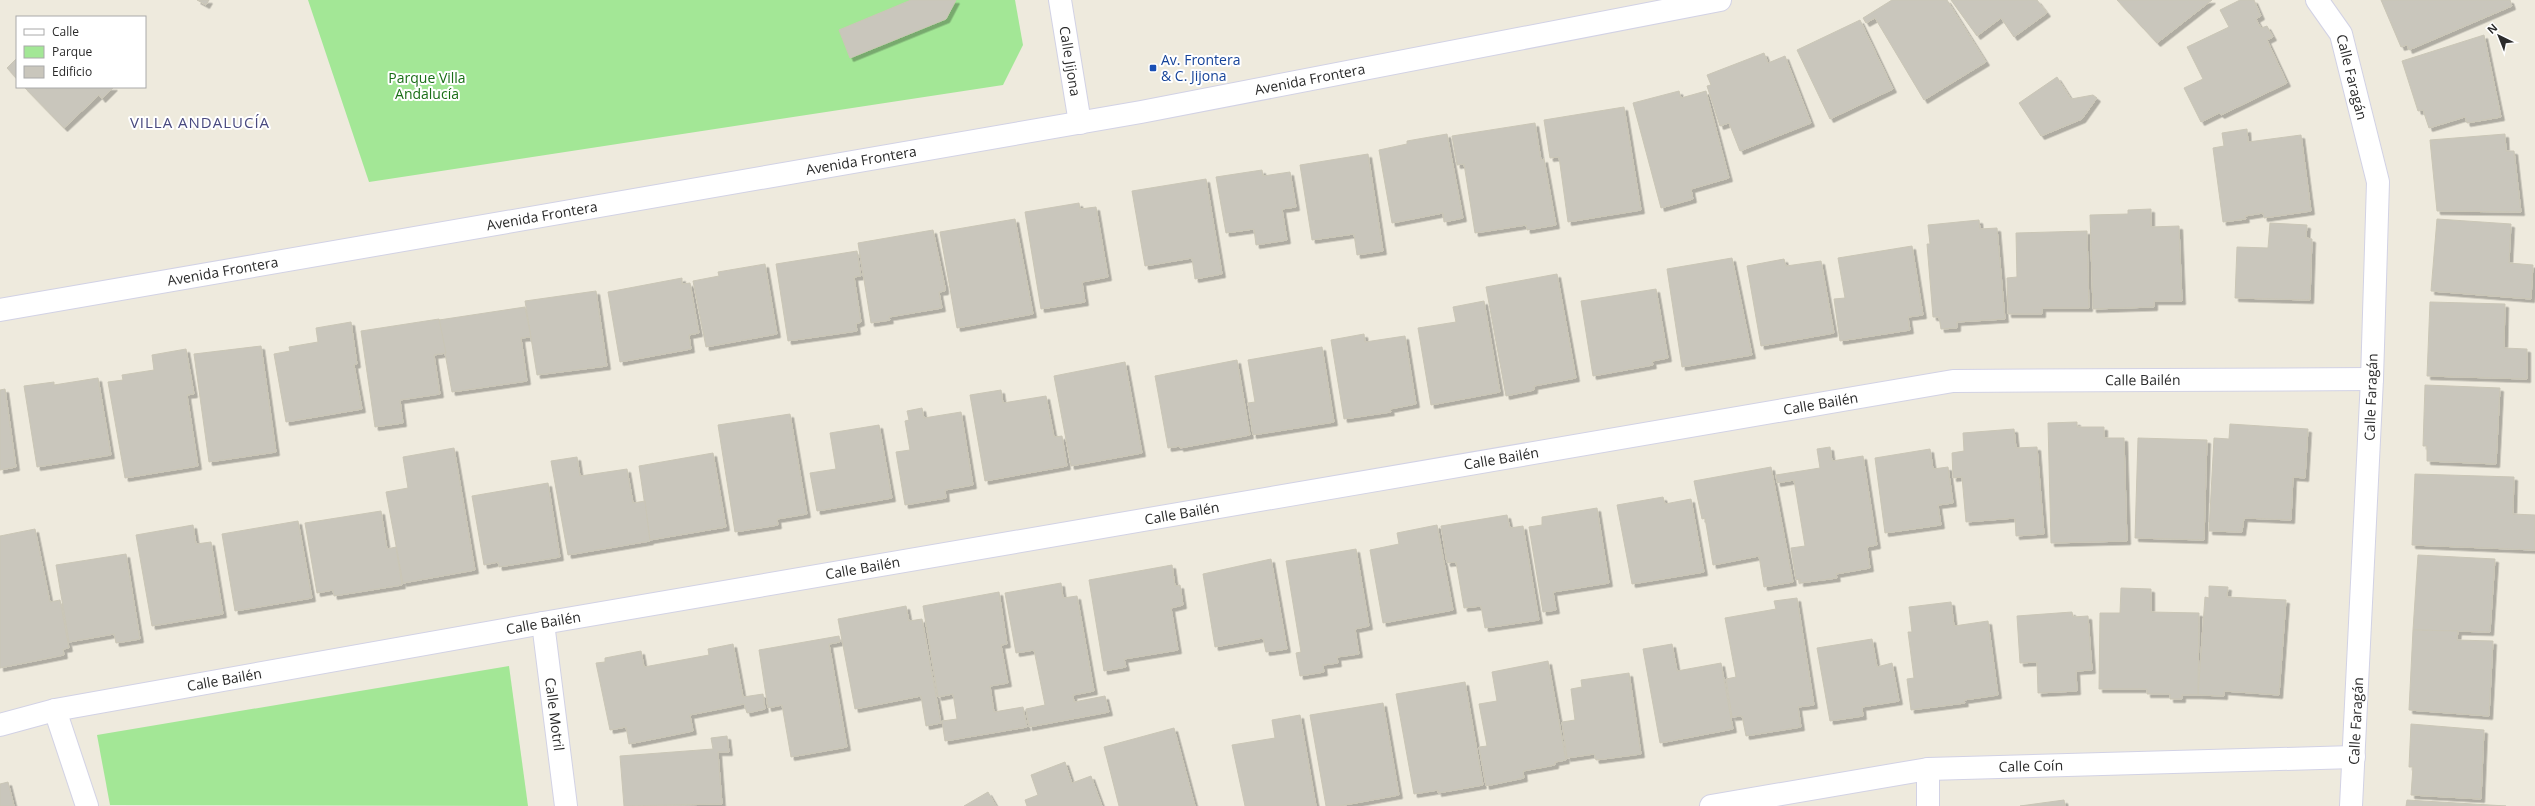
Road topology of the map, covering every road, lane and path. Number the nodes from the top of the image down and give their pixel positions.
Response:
1 (1060, 0) edge
2 (1720, 0) edge
3 (2317, 0) edge
4 (1080, 123) junction
5 (0, 310) edge
6 (2372, 379) junction
7 (544, 623) junction
8 (55, 710) junction
9 (0, 725) edge
10 (2354, 757) junction
11 (1928, 769) junction
12 (87, 806) edge
13 (566, 806) edge
14 (1711, 806) edge
15 (1928, 806) edge
16 (2351, 806) edge

1 - 4 street, Calle Jijona
2 - 4 street, Avenida Frontera
3 - 6 street, Calle Faragán
4 - 5 street, Avenida Frontera
6 - 7 street, Calle Bailén
6 - 10 street, Calle Faragán
7 - 8 street, Calle Bailén
7 - 13 street, Calle Motril
8 - 9 street, Calle Bailén
8 - 12 street
10 - 11 street, Calle Coín
10 - 16 street, Calle Faragán
11 - 14 street, Calle Coín
11 - 15 street

